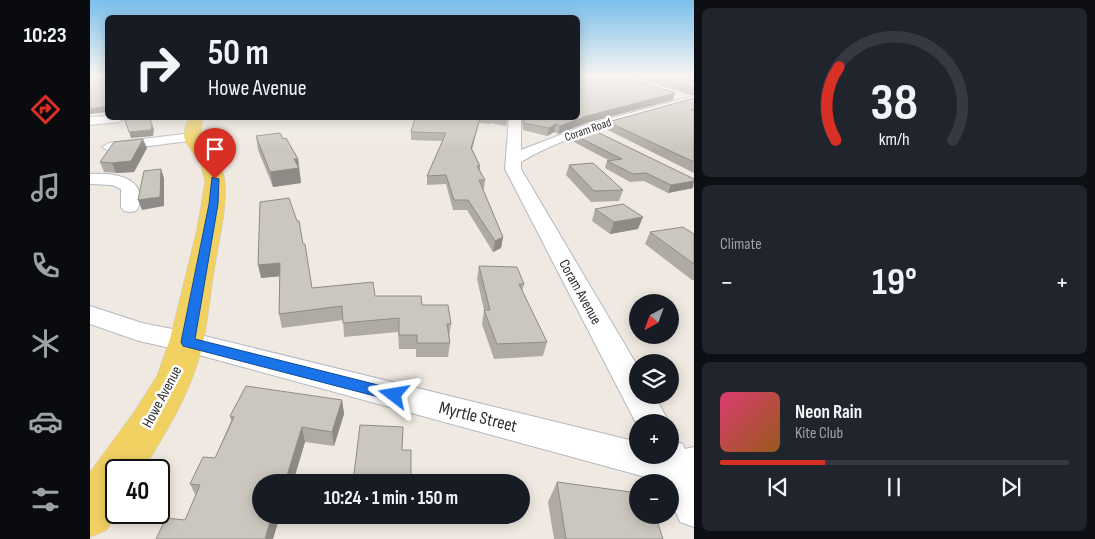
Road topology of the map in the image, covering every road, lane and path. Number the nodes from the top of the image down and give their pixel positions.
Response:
1 (673, 100) edge
2 (674, 100) edge
3 (693, 104) edge
4 (105, 119) edge
5 (515, 120) edge
6 (90, 121) edge
7 (194, 127) edge
8 (590, 128) junction
9 (608, 138) edge
10 (109, 147) edge
11 (514, 160) junction
12 (90, 179) edge
13 (130, 207) dead end
14 (90, 315) edge
15 (188, 342) junction
16 (648, 414) edge
17 (125, 459) edge
18 (680, 462) edge
19 (105, 490) edge
20 (694, 508) edge
21 (90, 513) edge

1 - 8 street, Coram Road
2 - 3 street, Coram Road
4 - 6 street
5 - 11 street, Coram Avenue
7 - 10 street
7 - 15 main road, Howe Avenue
8 - 9 street
8 - 11 street, Coram Road
11 - 16 street, Coram Avenue
12 - 13 street
14 - 15 street, Myrtle Street
15 - 17 main road, Howe Avenue
15 - 18 street, Myrtle Street
18 - 20 street
19 - 21 main road, Howe Avenue

